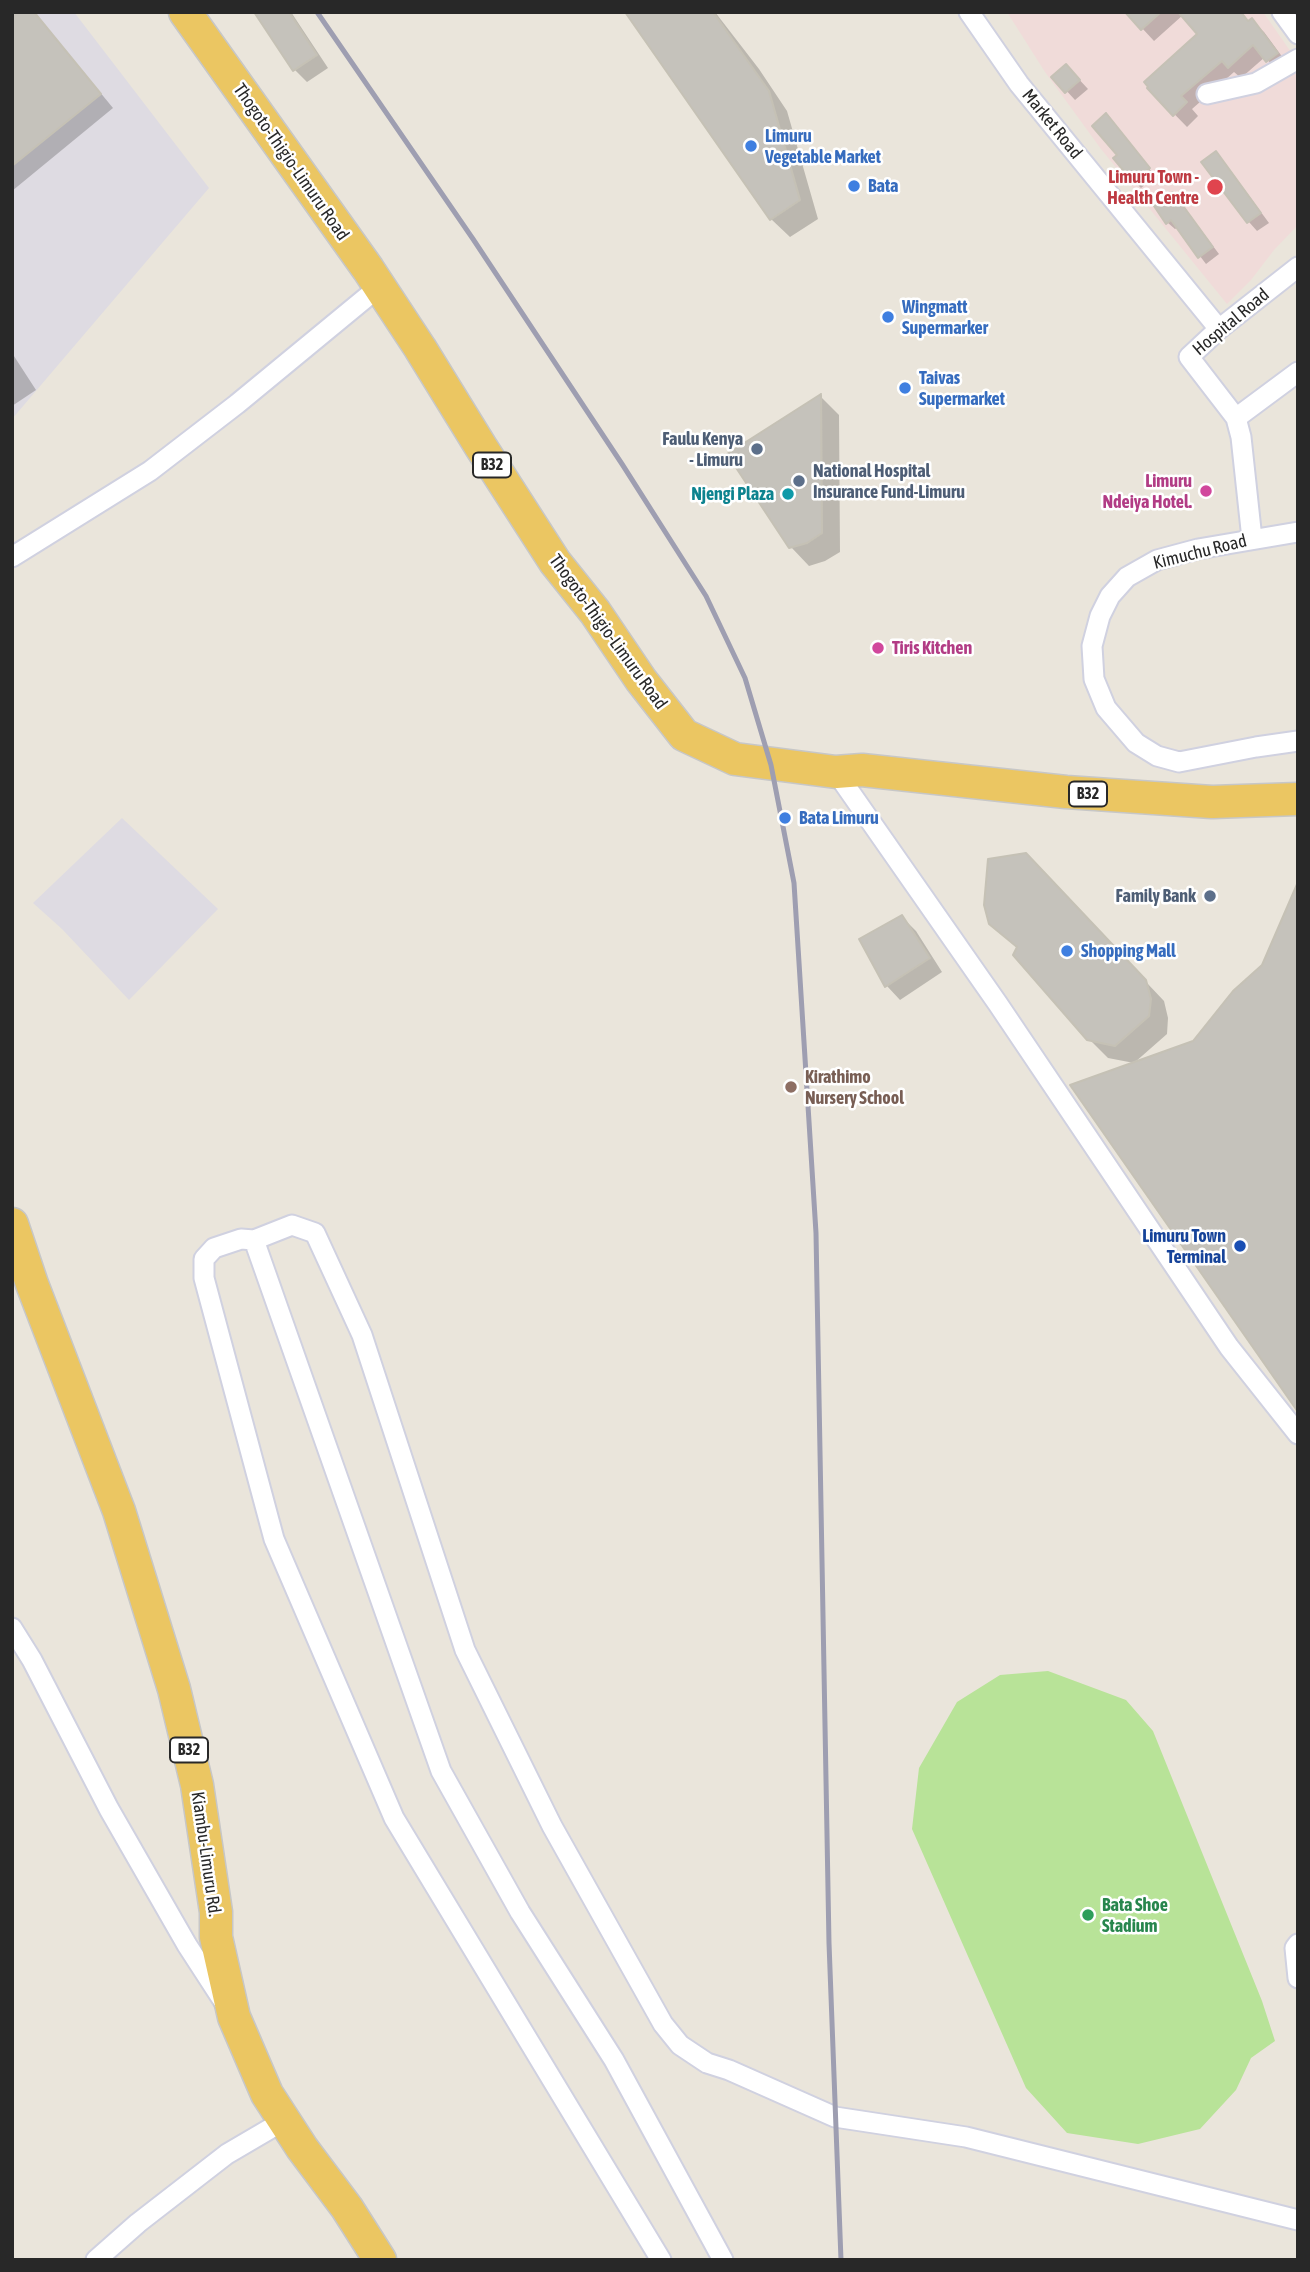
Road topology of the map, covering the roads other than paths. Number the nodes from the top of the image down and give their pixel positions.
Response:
1 (185, 12) edge
2 (969, 12) edge
3 (1282, 12) edge
4 (1298, 34) edge
5 (1298, 59) edge
6 (1207, 94) dead end
7 (1298, 267) edge
8 (379, 287) junction
9 (1219, 329) junction
10 (1298, 372) edge
11 (1236, 418) junction
12 (1298, 532) edge
13 (1252, 539) junction
14 (12, 558) edge
15 (1298, 741) edge
16 (836, 772) junction
17 (1298, 799) edge
18 (12, 1224) edge
19 (254, 1240) junction
20 (1298, 1433) edge
21 (12, 1628) edge
22 (1298, 1944) edge
23 (1298, 1978) edge
24 (234, 2017) junction
25 (285, 2120) junction
26 (1298, 2220) edge
27 (96, 2260) edge
28 (380, 2260) edge
29 (661, 2260) edge
30 (723, 2260) edge

1 - 8 highway, Thogoto-Thigio-Limuru Road / B32
2 - 9 street, Market Road
3 - 4 street
5 - 6 street
7 - 9 street, Hospital Road
8 - 14 street
8 - 16 highway, Thogoto-Thigio-Limuru Road / B32
9 - 11 street, Hospital Road
10 - 11 street
11 - 13 street, Hospital Road
12 - 13 street, Kimuchu Road
13 - 15 street, Kimuchu Road
16 - 17 highway, Thogoto-Thigio-Limuru Road / B32
16 - 20 street
18 - 24 highway, Kiambu-Limuru Rd. / B32
19 - 26 street
19 - 29 street
19 - 30 street
21 - 24 street
22 - 23 street
24 - 25 highway, Kiambu-Limuru Rd. / B32
25 - 27 street
25 - 28 highway, Kiambu-Limuru Rd. / B32

